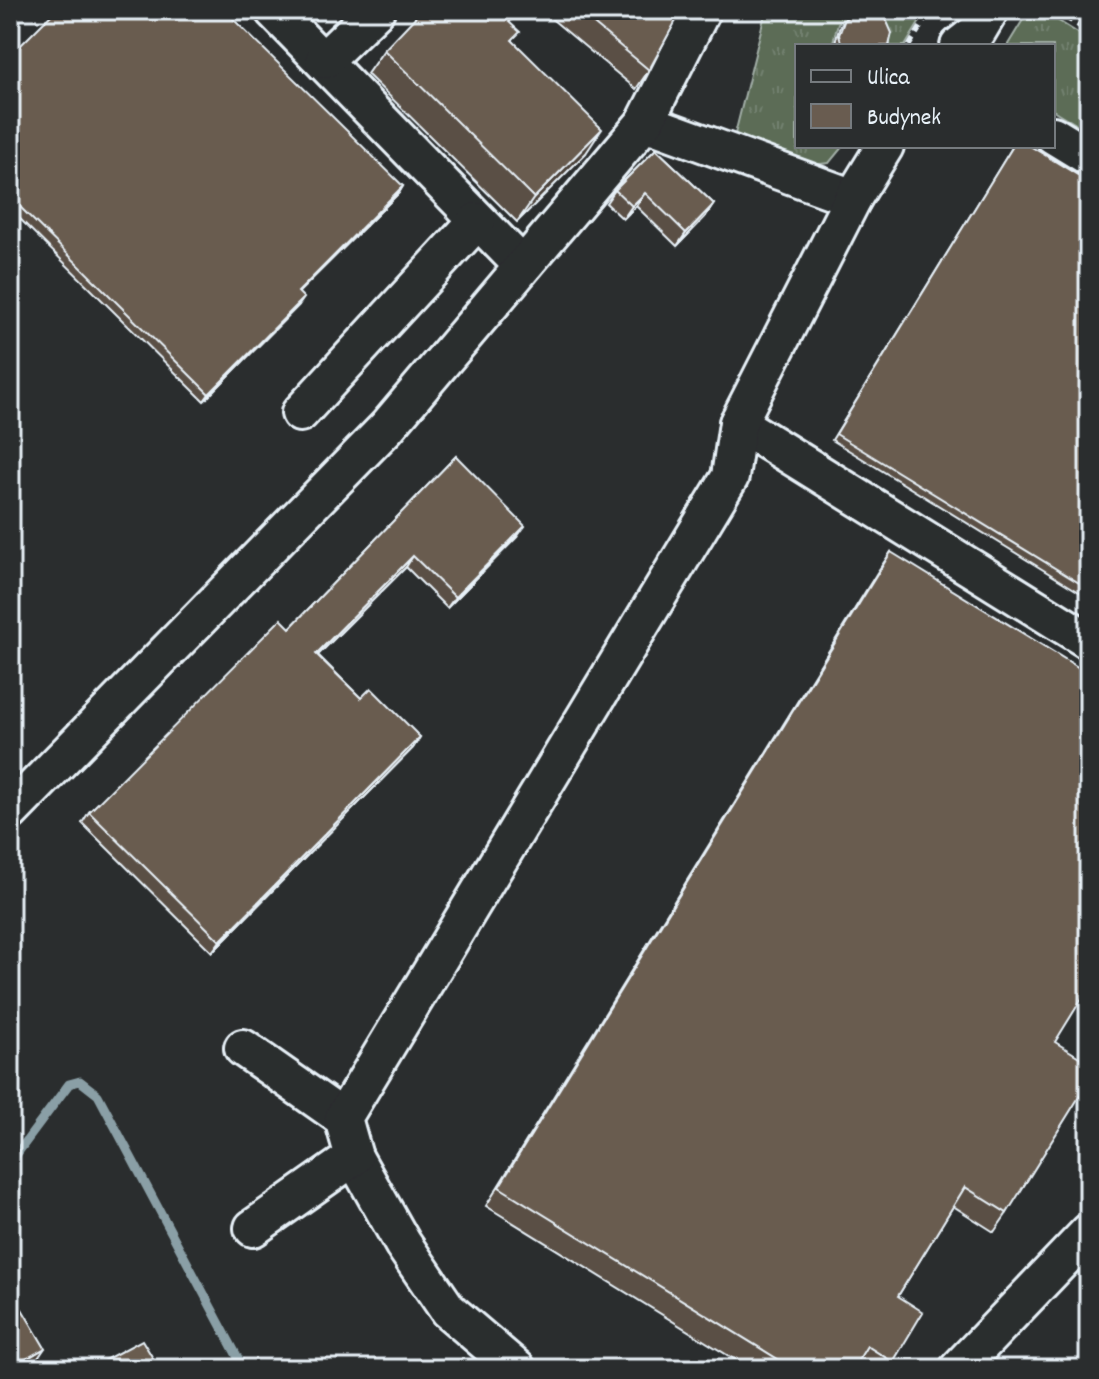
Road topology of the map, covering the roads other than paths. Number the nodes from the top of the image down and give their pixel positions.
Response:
1 (273, 10) edge
2 (376, 10) edge
3 (702, 10) edge
4 (990, 10) edge
5 (962, 44) edge
6 (324, 60) junction
7 (645, 122) junction
8 (1055, 136) edge
9 (884, 148) edge
10 (1089, 157) edge
11 (853, 198) junction
12 (477, 221) junction
13 (522, 265) junction
14 (300, 413) dead end
15 (738, 423) junction
16 (1089, 641) edge
17 (10, 812) edge
18 (243, 1048) dead end
19 (343, 1118) junction
20 (354, 1157) junction
21 (253, 1228) dead end
22 (1089, 1232) edge
23 (517, 1369) edge
24 (958, 1369) edge

1 - 6 lane
2 - 6 lane
3 - 7 lane
4 - 5 lane
6 - 12 lane
7 - 11 lane
7 - 13 lane
8 - 10 lane
9 - 11 lane
11 - 15 lane
12 - 13 lane
12 - 14 lane
13 - 17 lane
15 - 16 lane
15 - 19 lane
18 - 19 lane
19 - 20 lane
20 - 21 lane
20 - 23 lane
22 - 24 lane

